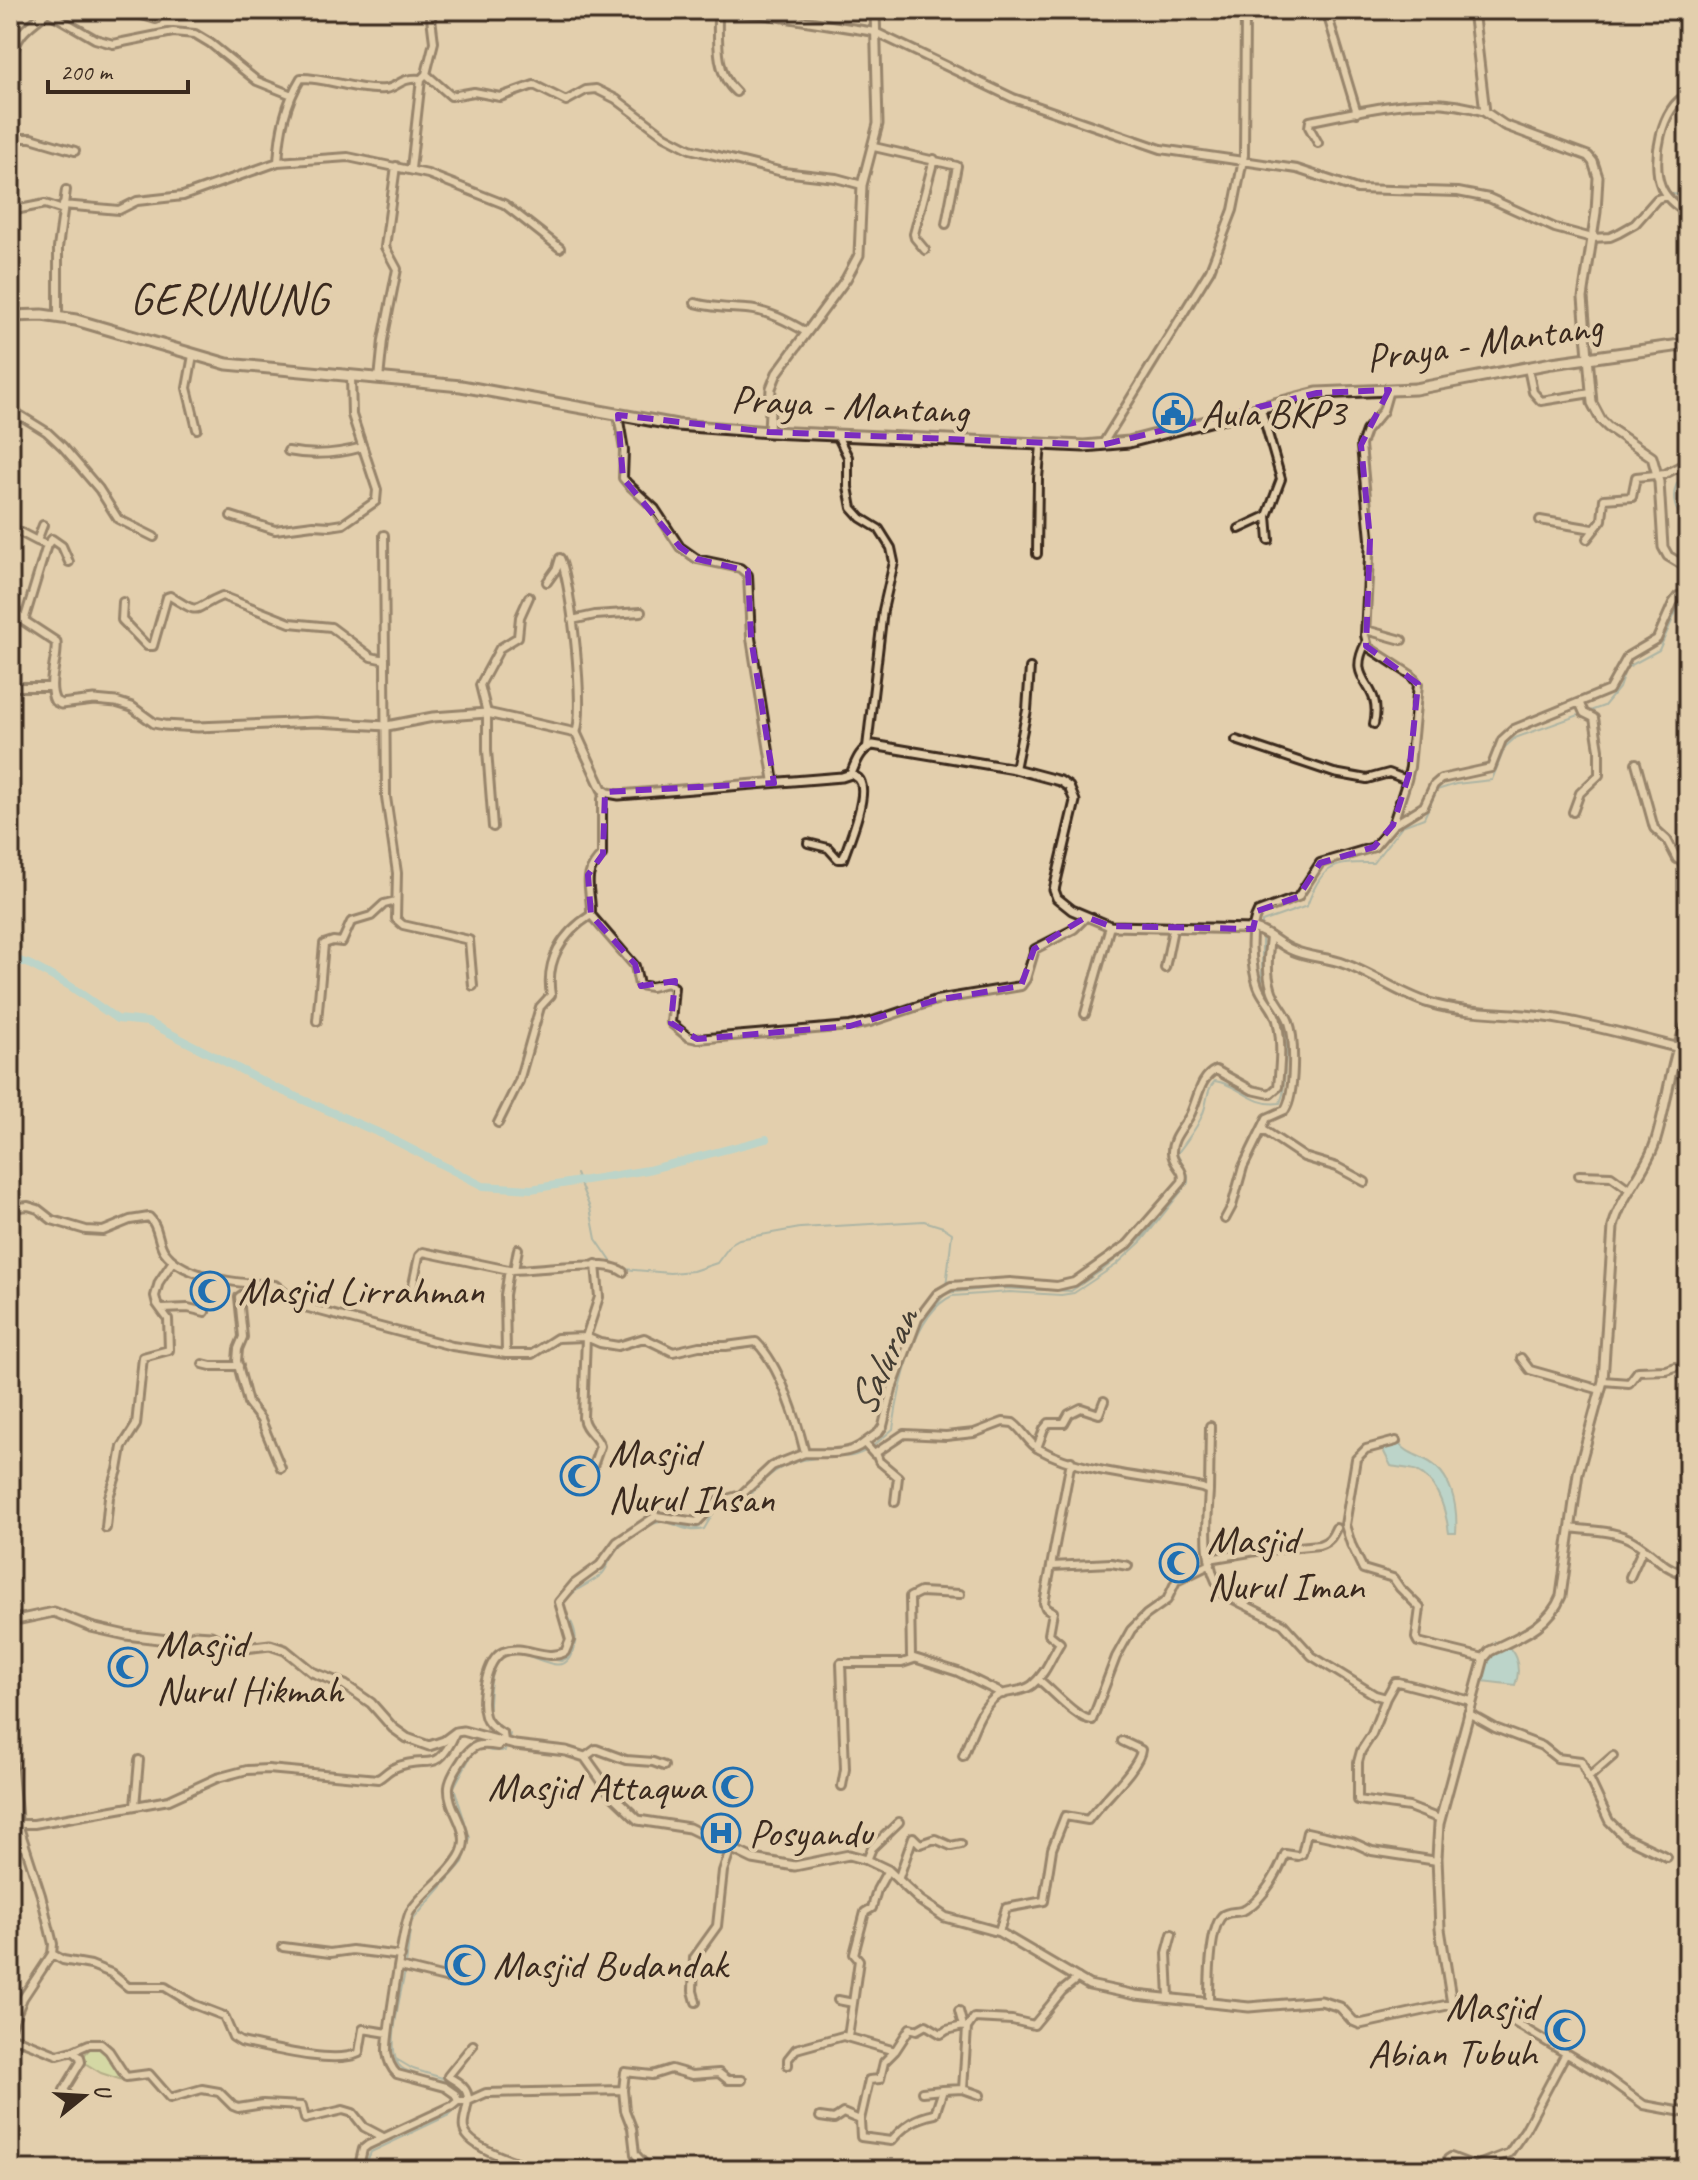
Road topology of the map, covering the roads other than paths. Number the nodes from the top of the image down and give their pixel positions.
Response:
1 (125, 10) edge
2 (430, 10) edge
3 (875, 10) edge
4 (1245, 10) edge
5 (1326, 10) edge
6 (1473, 10) edge
7 (48, 11) edge
8 (715, 11) edge
9 (156, 19) dead end
10 (875, 32) junction
11 (10, 60) edge
12 (423, 76) junction
13 (736, 92) dead end
14 (292, 95) junction
15 (1688, 95) edge
16 (1485, 112) junction
17 (1357, 113) junction
18 (10, 138) edge
19 (1318, 143) dead end
20 (874, 147) junction
21 (75, 151) dead end
22 (934, 159) junction
23 (1243, 161) junction
24 (278, 162) junction
25 (396, 166) junction
26 (411, 169) junction
27 (862, 185) junction
28 (66, 190) dead end
29 (1666, 196) junction
30 (63, 207) junction
31 (10, 211) edge
32 (1688, 213) edge
33 (946, 224) dead end
34 (1592, 238) junction
35 (560, 248) dead end
36 (925, 250) dead end
37 (695, 303) dead end
38 (10, 316) edge
39 (58, 317) junction
40 (806, 332) junction
41 (1688, 344) edge
42 (193, 355) junction
43 (1589, 359) junction
44 (1528, 368) junction
45 (351, 377) junction
46 (379, 379) junction
47 (1389, 390) junction
48 (1591, 393) junction
49 (10, 409) edge
50 (1261, 409) junction
51 (618, 415) junction
52 (197, 429) dead end
53 (769, 432) junction
54 (837, 435) junction
55 (1041, 445) junction
56 (1102, 445) junction
57 (363, 447) junction
58 (288, 451) dead end
59 (1688, 462) edge
60 (1658, 476) junction
61 (231, 516) dead end
62 (1267, 516) junction
63 (1540, 520) dead end
64 (43, 525) dead end
65 (10, 527) edge
66 (1239, 529) dead end
67 (1593, 529) junction
68 (384, 535) dead end
69 (154, 537) dead end
70 (1587, 539) dead end
71 (1269, 540) dead end
72 (37, 541) junction
73 (47, 545) junction
74 (1037, 554) dead end
75 (69, 562) dead end
76 (1688, 568) edge
77 (547, 582) dead end
78 (1688, 592) edge
79 (529, 597) dead end
80 (123, 602) dead end
81 (10, 605) edge
82 (641, 612) dead end
83 (572, 620) junction
84 (24, 621) junction
85 (1366, 630) junction
86 (1402, 640) dead end
87 (1366, 643) junction
88 (385, 660) junction
89 (1030, 668) dead end
90 (10, 687) edge
91 (52, 687) junction
92 (1582, 708) junction
93 (487, 713) junction
94 (1374, 724) dead end
95 (387, 726) junction
96 (576, 733) junction
97 (1236, 740) dead end
98 (867, 747) junction
99 (1636, 763) dead end
100 (1015, 769) junction
101 (851, 774) junction
102 (1407, 780) junction
103 (774, 783) junction
104 (605, 792) junction
105 (1573, 812) dead end
106 (1393, 825) junction
107 (493, 827) dead end
108 (808, 843) dead end
109 (1688, 865) edge
110 (396, 901) junction
111 (591, 915) junction
112 (1086, 917) junction
113 (1110, 926) junction
114 (1173, 929) junction
115 (1254, 929) junction
116 (1268, 935) junction
117 (1165, 968) dead end
118 (473, 986) dead end
119 (1085, 1014) dead end
120 (317, 1021) dead end
121 (1688, 1021) edge
122 (1676, 1047) junction
123 (1688, 1052) edge
124 (498, 1123) dead end
125 (1262, 1129) junction
126 (1579, 1175) dead end
127 (1365, 1182) dead end
128 (1629, 1189) junction
129 (10, 1208) edge
130 (1225, 1219) dead end
131 (518, 1249) dead end
132 (173, 1261) junction
133 (596, 1264) junction
134 (511, 1270) junction
135 (623, 1272) dead end
136 (256, 1285) junction
137 (411, 1294) dead end
138 (162, 1309) junction
139 (205, 1312) dead end
140 (586, 1337) junction
141 (506, 1354) junction
142 (1521, 1358) dead end
143 (203, 1364) dead end
144 (239, 1366) junction
145 (1675, 1367) dead end
146 (1603, 1381) junction
147 (1601, 1390) junction
148 (1104, 1401) dead end
149 (1210, 1426) dead end
150 (1396, 1441) dead end
151 (865, 1444) junction
152 (1037, 1448) junction
153 (805, 1453) junction
154 (874, 1454) junction
155 (1071, 1461) junction
156 (281, 1468) dead end
157 (592, 1469) dead end
158 (1209, 1491) junction
159 (895, 1502) dead end
160 (106, 1528) dead end
161 (1336, 1528) dead end
162 (1570, 1528) junction
163 (1643, 1548) junction
164 (1210, 1562) junction
165 (1052, 1566) junction
166 (1128, 1566) dead end
167 (1688, 1575) edge
168 (1630, 1577) dead end
169 (960, 1594) dead end
170 (10, 1618) edge
171 (1484, 1658) junction
172 (914, 1659) junction
173 (1038, 1679) junction
174 (1003, 1694) junction
175 (1386, 1698) junction
176 (1471, 1701) junction
177 (1468, 1713) junction
178 (456, 1732) junction
179 (10, 1740) edge
180 (504, 1741) junction
181 (1122, 1741) dead end
182 (963, 1756) dead end
183 (1613, 1756) dead end
184 (585, 1757) junction
185 (139, 1760) dead end
186 (664, 1766) dead end
187 (1588, 1778) junction
188 (842, 1786) dead end
189 (135, 1806) junction
190 (1440, 1819) junction
191 (899, 1822) dead end
192 (14, 1824) edge
193 (961, 1844) dead end
194 (731, 1848) junction
195 (1667, 1857) dead end
196 (867, 1860) junction
197 (1437, 1861) junction
198 (888, 1870) junction
199 (898, 1880) junction
200 (999, 1932) junction
201 (1172, 1934) dead end
202 (283, 1947) dead end
203 (52, 1954) junction
204 (401, 1956) junction
205 (403, 1968) junction
206 (445, 1978) dead end
207 (1078, 1978) junction
208 (1169, 1997) junction
209 (838, 2000) dead end
210 (696, 2002) dead end
211 (853, 2003) junction
212 (1209, 2003) junction
213 (1452, 2004) junction
214 (959, 2011) dead end
215 (965, 2027) junction
216 (10, 2033) edge
217 (388, 2033) junction
218 (848, 2037) junction
219 (473, 2045) dead end
220 (73, 2051) junction
221 (895, 2051) junction
222 (1565, 2055) junction
223 (788, 2065) dead end
224 (742, 2080) dead end
225 (963, 2089) junction
226 (623, 2090) junction
227 (943, 2090) junction
228 (922, 2092) dead end
229 (980, 2095) dead end
230 (73, 2101) dead end
231 (463, 2101) junction
232 (1688, 2113) edge
233 (820, 2117) dead end
234 (860, 2120) junction
235 (383, 2137) junction
236 (358, 2170) edge
237 (546, 2170) edge
238 (650, 2170) edge
239 (1444, 2170) edge

1 - 9 street
2 - 12 street
3 - 10 street
4 - 23 street
5 - 17 street
6 - 16 street
7 - 11 street
7 - 14 street
8 - 10 street
8 - 13 street
10 - 20 street
10 - 23 street
12 - 14 street
12 - 26 street
12 - 27 street
14 - 24 street
15 - 29 street
16 - 17 street
16 - 34 street
17 - 19 street
18 - 21 street
20 - 22 street
20 - 27 street
22 - 33 street
22 - 36 street
23 - 34 street
23 - 56 street
24 - 25 street
24 - 30 street
25 - 26 street
25 - 46 street
26 - 35 street
27 - 40 street
28 - 30 street
29 - 32 street
29 - 34 street
30 - 31 street
30 - 39 street
34 - 43 street
37 - 40 street
38 - 39 main road, Praya - Mantang
39 - 42 main road, Praya - Mantang
40 - 53 street
41 - 43 main road, Praya - Mantang
42 - 45 main road, Praya - Mantang
42 - 52 street
43 - 44 main road, Praya - Mantang
43 - 48 street
44 - 47 main road, Praya - Mantang
44 - 48 street
45 - 46 main road, Praya - Mantang
45 - 57 street
46 - 51 main road, Praya - Mantang
47 - 50 main road, Praya - Mantang
47 - 85 street
48 - 60 street
49 - 69 street
50 - 56 main road, Praya - Mantang
50 - 62 street
51 - 53 main road, Praya - Mantang
51 - 103 street
53 - 54 main road, Praya - Mantang
54 - 55 main road, Praya - Mantang
54 - 98 street
55 - 56 main road, Praya - Mantang
55 - 74 street
57 - 58 street
57 - 61 street
59 - 60 street
60 - 67 street
60 - 76 street
62 - 66 street
62 - 71 street
63 - 67 street
64 - 72 street
65 - 72 street
67 - 70 street
68 - 88 street
72 - 73 street
73 - 75 street
73 - 84 street
77 - 83 street
78 - 92 street
79 - 93 street
80 - 88 street
81 - 84 street
82 - 83 street
83 - 96 street
84 - 91 street
85 - 86 street
85 - 87 street
87 - 94 street
87 - 102 street
88 - 95 street
89 - 100 street
90 - 91 street
91 - 95 street
92 - 105 street
92 - 106 street
93 - 95 street
93 - 96 street
93 - 107 street
95 - 110 street
96 - 104 street
97 - 102 street
98 - 100 street
98 - 101 street
99 - 109 street
100 - 112 street
101 - 103 street
101 - 108 street
102 - 106 street
103 - 104 street
104 - 111 street
106 - 115 street
110 - 118 street
110 - 120 street
111 - 112 street
111 - 124 street
112 - 113 street
113 - 114 street
113 - 119 street
114 - 115 street
114 - 117 street
115 - 116 street
115 - 151 street
116 - 122 street
116 - 125 street
121 - 122 street
122 - 123 street
122 - 128 street
125 - 127 street
125 - 130 street
126 - 128 street
128 - 146 street
129 - 132 street
131 - 134 street
132 - 136 street
132 - 138 street
133 - 134 street
133 - 135 street
133 - 140 street
134 - 137 street
134 - 141 street
136 - 141 street
136 - 144 street
138 - 139 street
138 - 160 street
140 - 141 street
140 - 153 street
140 - 157 street
142 - 147 street
143 - 144 street
144 - 156 street
145 - 146 street
146 - 147 street
147 - 162 street
148 - 152 street
149 - 158 street
150 - 171 street
151 - 153 street
151 - 154 street
152 - 154 street
152 - 155 street
153 - 180 street
154 - 159 street
155 - 158 street
155 - 165 street
158 - 164 street
161 - 164 street
162 - 163 street
162 - 171 street
163 - 167 street
163 - 168 street
164 - 173 street
164 - 175 street
165 - 166 street
165 - 173 street
169 - 172 street
170 - 178 street
171 - 176 street
172 - 174 street
172 - 188 street
173 - 174 street
174 - 182 street
175 - 176 street
175 - 190 street
176 - 177 street
177 - 187 street
177 - 190 street
178 - 180 street
178 - 189 street
179 - 192 street
180 - 184 street
180 - 204 street
181 - 200 street
183 - 187 street
184 - 186 street
184 - 194 street
185 - 189 street
187 - 195 street
189 - 192 street
190 - 197 street
191 - 196 street
192 - 203 street
193 - 199 street
194 - 196 street
194 - 210 street
196 - 198 street
197 - 212 street
197 - 213 street
198 - 199 street
198 - 211 street
199 - 200 street
200 - 207 street
201 - 208 street
202 - 204 street
203 - 216 street
203 - 217 street
204 - 205 street
205 - 206 street
205 - 217 street
207 - 208 street
207 - 215 street
208 - 212 street
209 - 211 street
211 - 218 street
212 - 213 street
213 - 222 street
214 - 215 street
215 - 221 street
215 - 225 street
216 - 220 street
217 - 231 street
218 - 221 street
218 - 223 street
219 - 231 street
220 - 230 street
220 - 235 street
221 - 234 street
222 - 232 street
222 - 239 street
224 - 226 street
225 - 227 street
225 - 229 street
226 - 231 street
226 - 238 street
227 - 228 street
227 - 234 street
231 - 235 street
231 - 237 street
233 - 234 street
235 - 236 street

